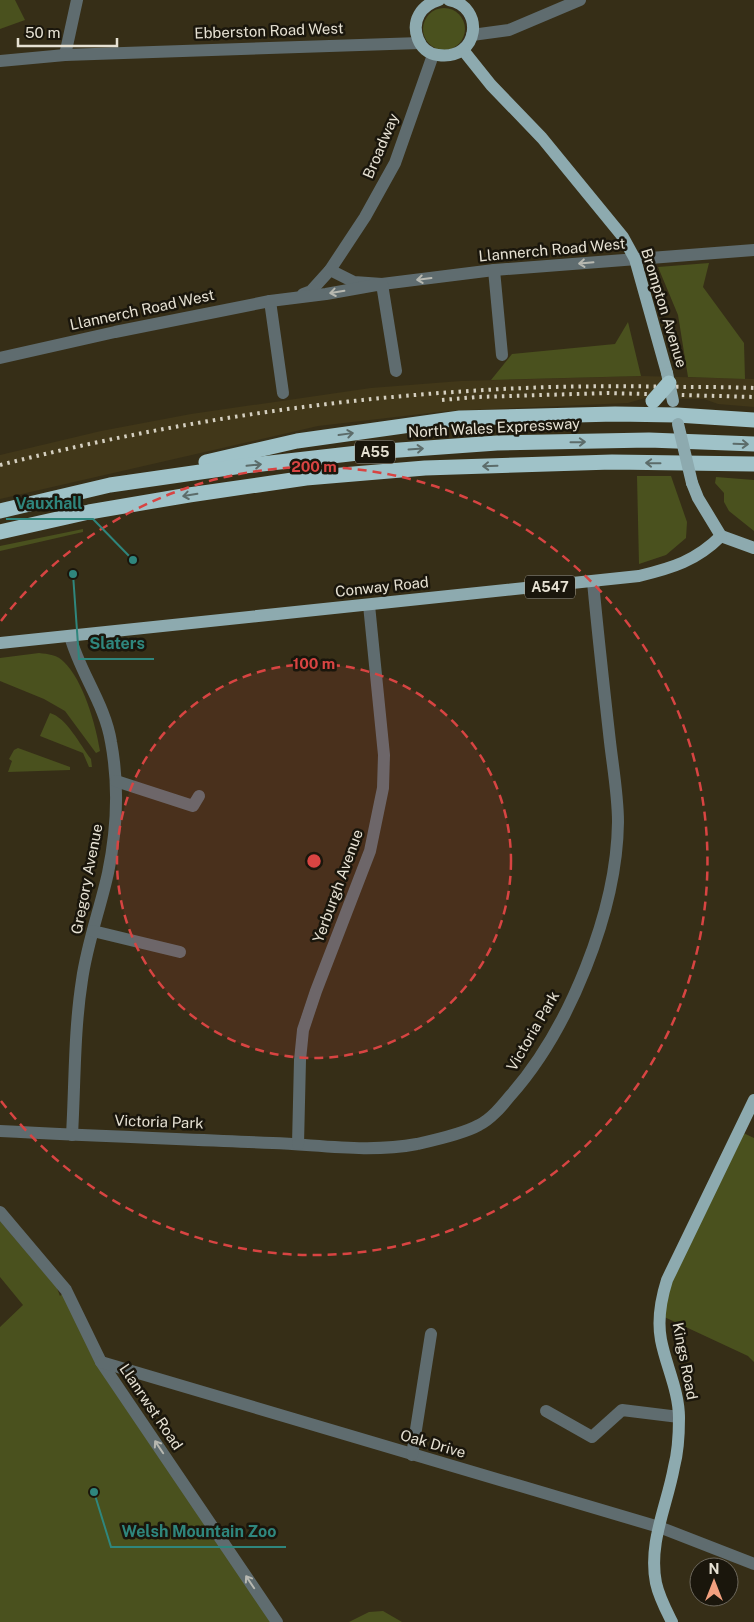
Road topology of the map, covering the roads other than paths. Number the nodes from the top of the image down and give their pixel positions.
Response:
1 (77, 0) edge
2 (452, 0) edge
3 (580, 0) edge
4 (429, 2) edge
5 (472, 35) junction
6 (420, 43) junction
7 (463, 50) junction
8 (65, 55) junction
9 (433, 55) junction
10 (0, 61) edge
11 (754, 250) edge
12 (635, 258) junction
13 (330, 270) junction
14 (494, 270) junction
15 (382, 284) junction
16 (292, 298) junction
17 (270, 301) junction
18 (502, 355) dead end
19 (0, 358) edge
20 (396, 371) dead end
21 (668, 378) junction
22 (283, 392) dead end
23 (676, 413) junction
24 (615, 414) junction
25 (754, 420) edge
26 (754, 444) edge
27 (754, 464) edge
28 (110, 485) junction
29 (0, 511) edge
30 (0, 532) edge
31 (721, 536) junction
32 (754, 548) edge
33 (593, 582) junction
34 (369, 605) junction
35 (70, 636) junction
36 (0, 643) edge
37 (116, 782) junction
38 (199, 796) dead end
39 (94, 931) junction
40 (180, 952) dead end
41 (754, 1100) edge
42 (0, 1131) edge
43 (72, 1135) junction
44 (298, 1144) junction
45 (0, 1212) edge
46 (431, 1334) dead end
47 (101, 1362) junction
48 (546, 1411) dead end
49 (679, 1417) junction
50 (412, 1454) junction
51 (658, 1527) junction
52 (754, 1564) edge
53 (277, 1622) edge
54 (672, 1622) edge

1 - 8 street
2 - 5 main road
3 - 5 street
4 - 6 main road
5 - 7 main road
6 - 8 street, Ebberston Road West
6 - 9 main road
7 - 9 main road
7 - 12 main road, Brompton Avenue
8 - 10 street, Ebberston Road West
9 - 13 street, Broadway
11 - 12 street, Llannerch Road West
12 -> 14 street, Llannerch Road West
12 - 21 main road, Brompton Avenue
13 - 15 street, Llannerch Road West
13 - 16 street, Llannerch Road West
14 -> 15 street, Llannerch Road West
14 - 18 street
15 -> 16 street, Llannerch Road West
15 - 20 street
16 - 17 street, Llannerch Road West
17 - 19 street, Llannerch Road West
17 - 22 street
21 - 23 main road, Brompton Avenue, bridge
21 - 24 highway, bridge
23 - 24 highway
23 - 25 highway
23 - 31 main road, Brompton Avenue, bridge
28 -> 24 highway
28 -> 26 highway, North Wales Expressway / A55
27 -> 30 highway, A55
28 - 29 highway, North Wales Expressway / A55
31 - 32 main road
31 - 33 main road, Conway Road / A547
33 - 34 main road, Conway Road / A547
33 - 44 street, Victoria Park
34 - 35 main road, Conway Road / A547
34 - 44 street, Yerburgh Avenue
35 - 36 main road, Conway Road / A547
35 - 37 street, Gregory Avenue
37 - 38 street
37 - 39 street, Gregory Avenue
39 - 40 street
39 - 43 street, Gregory Avenue
41 - 49 main road, Kings Road
42 - 43 street, Victoria Park
43 - 44 street, Victoria Park
45 - 47 street, Llanrwst Road
46 - 50 street
47 - 50 street, Oak Drive
53 -> 47 street, Llanrwst Road
48 - 49 street
49 - 51 main road, Kings Road
50 - 51 street, Oak Drive
51 - 52 street, Oak Drive
51 - 54 main road, Kings Road

